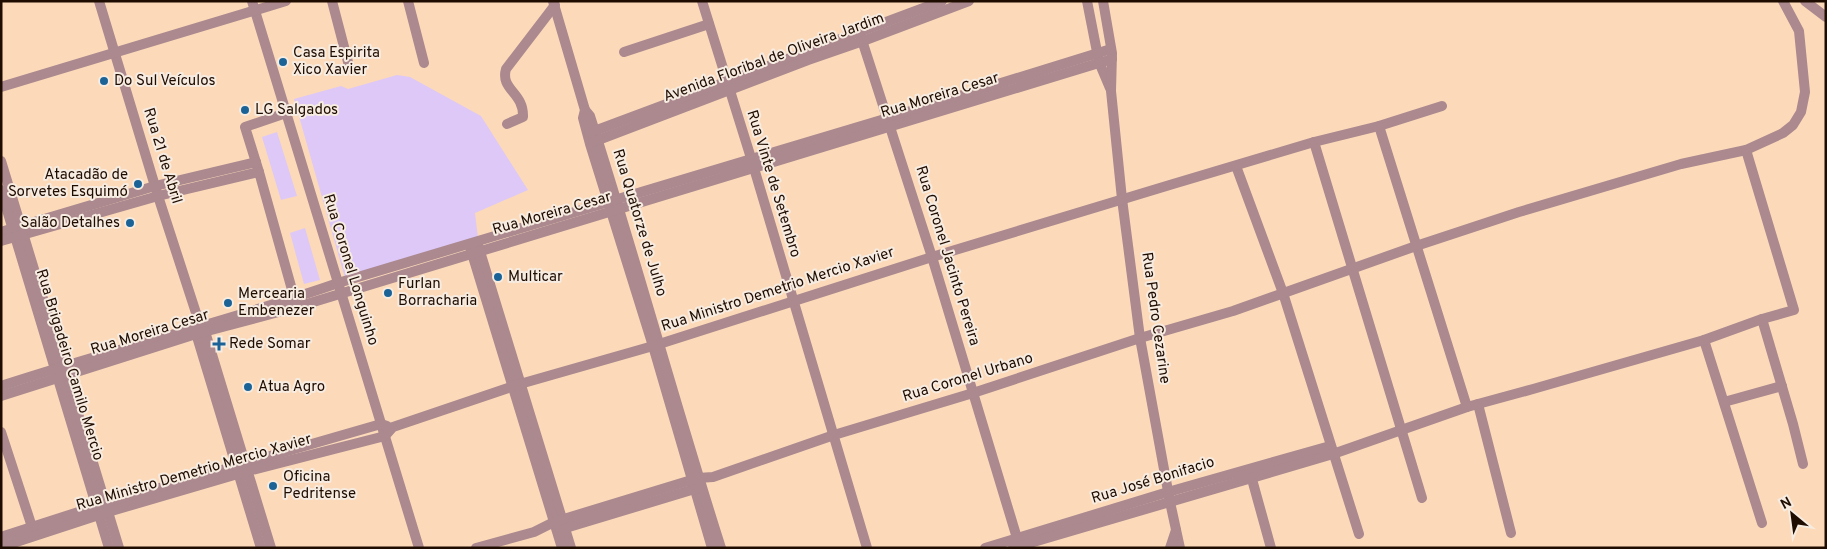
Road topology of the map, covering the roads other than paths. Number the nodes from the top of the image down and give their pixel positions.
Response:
1 (99, 1) edge
2 (286, 1) edge
3 (332, 1) edge
4 (408, 1) edge
5 (702, 1) edge
6 (942, 1) edge
7 (970, 1) edge
8 (1805, 1) edge
9 (1103, 2) edge
10 (554, 3) edge
11 (1088, 4) edge
12 (253, 6) edge
13 (1789, 7) edge
14 (1826, 17) edge
15 (709, 24) junction
16 (859, 31) junction
17 (863, 41) junction
18 (624, 52) dead end
19 (115, 54) junction
20 (1112, 54) junction
21 (806, 56) junction
22 (1098, 58) junction
23 (348, 62) dead end
24 (424, 64) dead end
25 (728, 86) junction
26 (1, 87) edge
27 (1111, 91) junction
28 (1442, 106) dead end
29 (286, 113) junction
30 (890, 123) junction
31 (507, 124) dead end
32 (1379, 126) junction
33 (592, 137) junction
34 (1314, 142) junction
35 (1746, 150) junction
36 (1, 161) edge
37 (753, 163) junction
38 (1236, 166) junction
39 (258, 167) junction
40 (1, 190) edge
41 (156, 191) junction
42 (1122, 199) junction
43 (614, 205) junction
44 (18, 231) junction
45 (1, 232) edge
46 (1, 241) edge
47 (1416, 246) junction
48 (474, 247) junction
49 (932, 257) junction
50 (1352, 269) junction
51 (338, 283) junction
52 (1283, 293) junction
53 (341, 294) junction
54 (792, 300) junction
55 (296, 303) junction
56 (1762, 319) junction
57 (199, 327) junction
58 (1140, 338) junction
59 (1704, 340) junction
60 (656, 345) junction
61 (60, 371) junction
62 (23, 384) junction
63 (516, 385) junction
64 (1, 386) edge
65 (1782, 386) junction
66 (973, 393) junction
67 (1, 396) edge
68 (1724, 402) junction
69 (1478, 404) junction
70 (1467, 407) junction
71 (381, 424) junction
72 (393, 427) junction
73 (1402, 429) junction
74 (1, 432) edge
75 (834, 435) junction
76 (385, 436) junction
77 (1331, 450) junction
78 (1803, 464) dead end
79 (242, 468) junction
80 (1250, 473) junction
81 (696, 484) junction
82 (1169, 497) junction
83 (1422, 498) dead end
84 (102, 509) junction
85 (705, 511) junction
86 (1762, 523) dead end
87 (559, 525) junction
88 (1176, 529) junction
89 (34, 532) junction
90 (1511, 533) dead end
91 (1359, 534) dead end
92 (1, 537) edge
93 (1018, 545) edge
94 (1, 547) edge
95 (109, 548) edge
96 (118, 548) edge
97 (262, 548) edge
98 (271, 548) edge
99 (419, 548) edge
100 (476, 548) edge
101 (562, 548) edge
102 (571, 548) edge
103 (712, 548) edge
104 (721, 548) edge
105 (867, 548) edge
106 (985, 548) edge
107 (1170, 548) edge
108 (1180, 548) edge
109 (1271, 548) edge

1 - 19 street, Rua 21 de Abril
2 - 12 street
3 - 23 street
4 - 24 street
5 - 15 street, Rua Vinte de Setembro
6 - 16 street, Avenida Floribal de Oliveira Jardim
7 - 17 street, Avenida Floribal de Oliveira Jardim
8 - 13 street
8 - 14 street
9 - 11 street
9 - 20 street, Rua Pedro Cezarine
10 - 31 street
10 - 33 street, Rua Quatorze de Julho
11 - 22 street, Rua Pedro Cezarine
12 - 19 street
12 - 29 street, Rua Coronel Longuinho
13 - 35 street, Rua Coronel Urbano
15 - 18 street
15 - 25 street, Rua Vinte de Setembro
16 - 17 street, Rua Coronel Jacinto Pereira
16 - 21 street, Avenida Floribal de Oliveira Jardim
17 - 21 street, Avenida Floribal de Oliveira Jardim
17 - 30 street, Rua Coronel Jacinto Pereira
19 - 26 street
19 - 41 street, Rua 21 de Abril
20 - 22 street, Rua Moreira Cesar
20 - 27 street, Rua Pedro Cezarine
21 - 25 street, Avenida Floribal de Oliveira Jardim
22 - 27 street, Rua Pedro Cezarine
22 - 30 street, Rua Moreira Cesar
25 - 33 street, Avenida Floribal de Oliveira Jardim
25 - 37 street, Rua Vinte de Setembro
27 - 42 street, Rua Pedro Cezarine
28 - 32 street, Rua Ministro Demetrio Mercio Xavier
29 - 39 street
29 - 51 street, Rua Coronel Longuinho
30 - 37 street, Rua Moreira Cesar
30 - 49 street, Rua Coronel Jacinto Pereira
32 - 34 street, Rua Ministro Demetrio Mercio Xavier
32 - 47 street
33 - 43 street, Rua Quatorze de Julho
34 - 38 street, Rua Ministro Demetrio Mercio Xavier
34 - 50 street
35 - 47 street, Rua Coronel Urbano
35 - 56 street, Rua José Bonifacio
36 - 44 street, Rua Brigadeiro Camilo Mercio
37 - 43 street, Rua Moreira Cesar
37 - 54 street, Rua Vinte de Setembro
38 - 42 street, Rua Ministro Demetrio Mercio Xavier
38 - 52 street
39 - 41 street
39 - 55 street
40 - 44 street, Rua Brigadeiro Camilo Mercio
41 - 44 street
41 - 57 street, Rua 21 de Abril
42 - 49 street, Rua Ministro Demetrio Mercio Xavier
42 - 58 street, Rua Pedro Cezarine
43 - 48 street, Rua Moreira Cesar
43 - 60 street, Rua Quatorze de Julho
44 - 45 street
44 - 46 street
44 - 61 street, Rua Brigadeiro Camilo Mercio
47 - 50 street, Rua Coronel Urbano
47 - 70 street
48 - 51 street, Rua Moreira Cesar
48 - 53 street, Rua Moreira Cesar
48 - 63 street
49 - 54 street, Rua Ministro Demetrio Mercio Xavier
49 - 66 street, Rua Coronel Jacinto Pereira
50 - 52 street, Rua Coronel Urbano
50 - 73 street
51 - 53 street, Rua Coronel Longuinho
51 - 55 street, Rua Moreira Cesar
52 - 58 street, Rua Coronel Urbano
52 - 77 street
53 - 55 street, Rua Moreira Cesar
53 - 71 street, Rua Coronel Longuinho
54 - 60 street, Rua Ministro Demetrio Mercio Xavier
54 - 75 street, Rua Vinte de Setembro
55 - 57 street, Rua Moreira Cesar
56 - 59 street, Rua José Bonifacio
56 - 65 street
57 - 61 street, Rua Moreira Cesar
57 - 79 street, Rua 21 de Abril
58 - 66 street, Rua Coronel Urbano
58 - 82 street, Rua Pedro Cezarine
59 - 68 street
59 - 69 street, Rua José Bonifacio
60 - 63 street, Rua Ministro Demetrio Mercio Xavier
60 - 81 street, Rua Quatorze de Julho
61 - 62 street, Rua Moreira Cesar
61 - 84 street, Rua Brigadeiro Camilo Mercio
62 - 64 street, Rua Moreira Cesar
62 - 67 street, Rua Moreira Cesar
63 - 72 street, Rua Ministro Demetrio Mercio Xavier
63 - 87 street
65 - 68 street
65 - 78 street
66 - 75 street, Rua Coronel Urbano
66 - 93 street, Rua Coronel Jacinto Pereira
68 - 86 street
69 - 70 street, Rua José Bonifacio
69 - 90 street
70 - 73 street, Rua José Bonifacio
71 - 72 street
71 - 76 street, Rua Coronel Longuinho
71 - 79 street, Rua Ministro Demetrio Mercio Xavier
72 - 76 street, Rua Ministro Demetrio Mercio Xavier
73 - 77 street, Rua José Bonifacio
73 - 83 street
74 - 89 street
75 - 81 street, Rua Coronel Urbano
75 - 105 street, Rua Vinte de Setembro
76 - 79 street, Rua Ministro Demetrio Mercio Xavier
76 - 99 street, Rua Coronel Longuinho
77 - 80 street, Rua José Bonifacio
77 - 91 street
79 - 84 street, Rua Ministro Demetrio Mercio Xavier
79 - 97 street, Rua 21 de Abril
79 - 98 street, Rua 21 de Abril
80 - 82 street, Rua José Bonifacio
80 - 109 street
81 - 85 street, Rua Quatorze de Julho
81 - 87 street, Rua Coronel Urbano
82 - 88 street, Rua Pedro Cezarine
82 - 93 street, Rua José Bonifacio
84 - 89 street, Rua Ministro Demetrio Mercio Xavier
84 - 95 street, Rua Brigadeiro Camilo Mercio
84 - 96 street, Rua Brigadeiro Camilo Mercio
85 - 103 street, Rua Quatorze de Julho
85 - 104 street, Rua Quatorze de Julho
87 - 100 street, Rua Coronel Urbano
87 - 101 street
87 - 102 street
88 - 107 street
88 - 108 street, Rua Pedro Cezarine
89 - 92 street, Rua Ministro Demetrio Mercio Xavier
89 - 94 street, Rua Ministro Demetrio Mercio Xavier
93 - 106 street, Rua José Bonifacio

